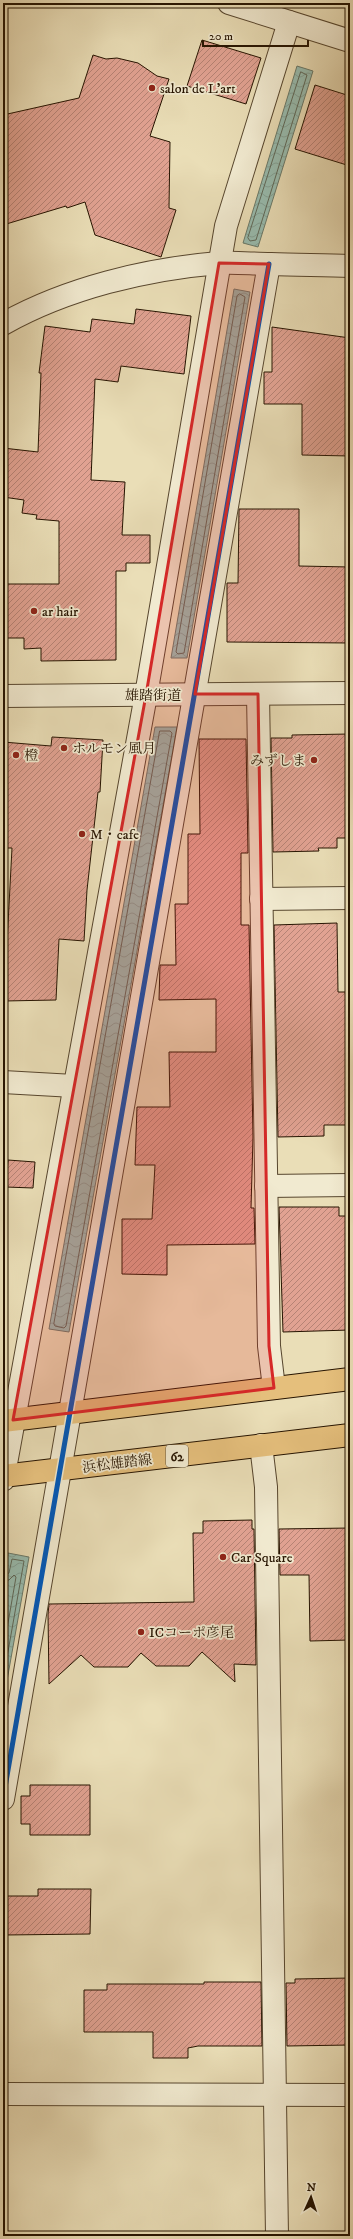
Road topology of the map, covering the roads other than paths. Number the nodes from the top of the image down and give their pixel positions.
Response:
1 (230, 3) edge
2 (289, 22) junction
3 (350, 41) edge
4 (219, 263) junction
5 (269, 264) junction
6 (350, 266) edge
7 (3, 324) edge
8 (350, 693) edge
9 (195, 694) junction
10 (258, 694) junction
11 (146, 695) junction
12 (3, 696) edge
13 (350, 898) edge
14 (261, 899) junction
15 (3, 1082) edge
16 (74, 1086) junction
17 (350, 1185) edge
18 (266, 1186) junction
19 (350, 1379) edge
20 (274, 1388) junction
21 (70, 1413) junction
22 (8, 1420) edge
23 (350, 1435) edge
24 (261, 1445) junction
25 (60, 1470) junction
26 (3, 1478) edge
27 (3, 1799) edge
28 (3, 2094) edge
29 (350, 2095) edge
30 (275, 2096) junction
31 (277, 2236) edge

1 - 2 street
2 - 3 street
2 - 4 street
4 - 5 street
4 - 7 street
4 - 11 street
5 - 6 street
5 - 9 street
8 - 10 street, 雄踏街道
9 - 10 street, 雄踏街道
9 - 11 street, 雄踏街道
9 - 21 street
10 - 14 street
11 - 12 street, 雄踏街道
11 - 16 street
13 - 14 street
14 - 18 street
15 - 16 street
16 - 22 street
17 - 18 street
18 - 20 street
19 - 20 main road
20 - 21 main road
21 - 22 main road
21 - 25 street
22 - 26 street
23 - 24 main road, 浜松雄踏線 / 62
24 - 25 main road, 浜松雄踏線 / 62
24 - 30 street
25 - 26 main road, 浜松雄踏線 / 62
25 - 27 street
28 - 30 street
29 - 30 street
30 - 31 street

